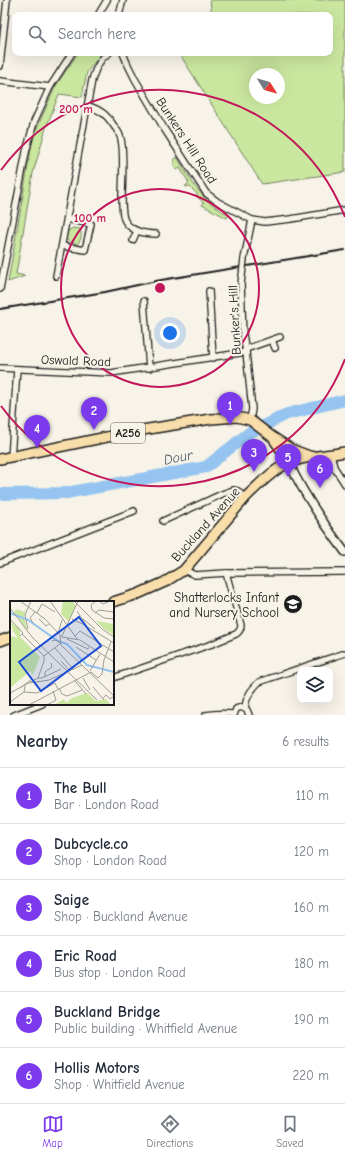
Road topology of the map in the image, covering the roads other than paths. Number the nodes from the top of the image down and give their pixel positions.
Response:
1 (7, 0) edge
2 (107, 0) edge
3 (123, 0) edge
4 (100, 12) edge
5 (120, 12) edge
6 (70, 56) edge
7 (105, 56) edge
8 (124, 56) edge
9 (0, 66) edge
10 (0, 81) edge
11 (50, 86) junction
12 (88, 106) junction
13 (345, 210) edge
14 (67, 219) junction
15 (252, 220) junction
16 (138, 231) junction
17 (156, 234) dead end
18 (133, 240) dead end
19 (62, 246) junction
20 (56, 276) dead end
21 (0, 289) edge
22 (209, 291) dead end
23 (144, 301) dead end
24 (280, 337) dead end
25 (272, 340) junction
26 (275, 348) dead end
27 (246, 351) junction
28 (213, 358) junction
29 (0, 368) edge
30 (149, 368) junction
31 (17, 369) junction
32 (253, 422) junction
33 (271, 436) junction
34 (345, 452) edge
35 (331, 454) junction
36 (312, 457) junction
37 (11, 458) junction
38 (0, 459) edge
39 (289, 463) junction
40 (345, 484) edge
41 (245, 498) junction
42 (134, 511) dead end
43 (163, 521) dead end
44 (345, 552) edge
45 (0, 562) edge
46 (184, 570) junction
47 (345, 572) edge
48 (226, 573) junction
49 (114, 602) edge
50 (10, 637) edge
51 (0, 641) edge
52 (345, 653) edge
53 (114, 678) edge
54 (39, 705) edge
55 (245, 708) junction
56 (14, 715) edge
57 (206, 715) edge
58 (234, 715) edge
59 (249, 715) edge

1 - 9 street
2 - 4 street
3 - 5 street
6 - 11 street
7 - 12 street
8 - 15 street, Bunkers Hill Road
10 - 11 street
11 - 21 street
12 - 14 street
12 - 16 street
13 - 15 street
14 - 19 street
14 - 19 street
15 - 27 street, Bunker's Hill, bridge
16 - 17 street
16 - 18 street
19 - 20 street
22 - 28 street
23 - 30 street
24 - 25 street, Oswald Road
25 - 26 street
25 - 27 street, Oswald Road
27 - 28 street, Oswald Road
27 - 32 street, Bunker's Hill
28 - 30 street, Oswald Road
29 - 31 street, Oswald Road
30 - 31 street, Oswald Road
31 - 37 street
32 - 33 main road
32 - 37 main road, A256
33 - 36 main road
33 - 39 main road
34 - 35 main road, Buckland Avenue
35 - 36 main road, Buckland Avenue
35 - 40 street
36 - 39 main road, Buckland Avenue
37 - 38 main road, A256
39 - 41 main road, Buckland Avenue
39 - 44 street
41 - 43 street
41 - 46 main road, Buckland Avenue
42 - 45 street
46 - 48 street
46 - 49 main road, Buckland Avenue
47 - 48 street
48 - 53 street
50 - 51 main road
52 - 55 street
54 - 56 street
55 - 58 street
55 - 59 street
57 - 58 street

